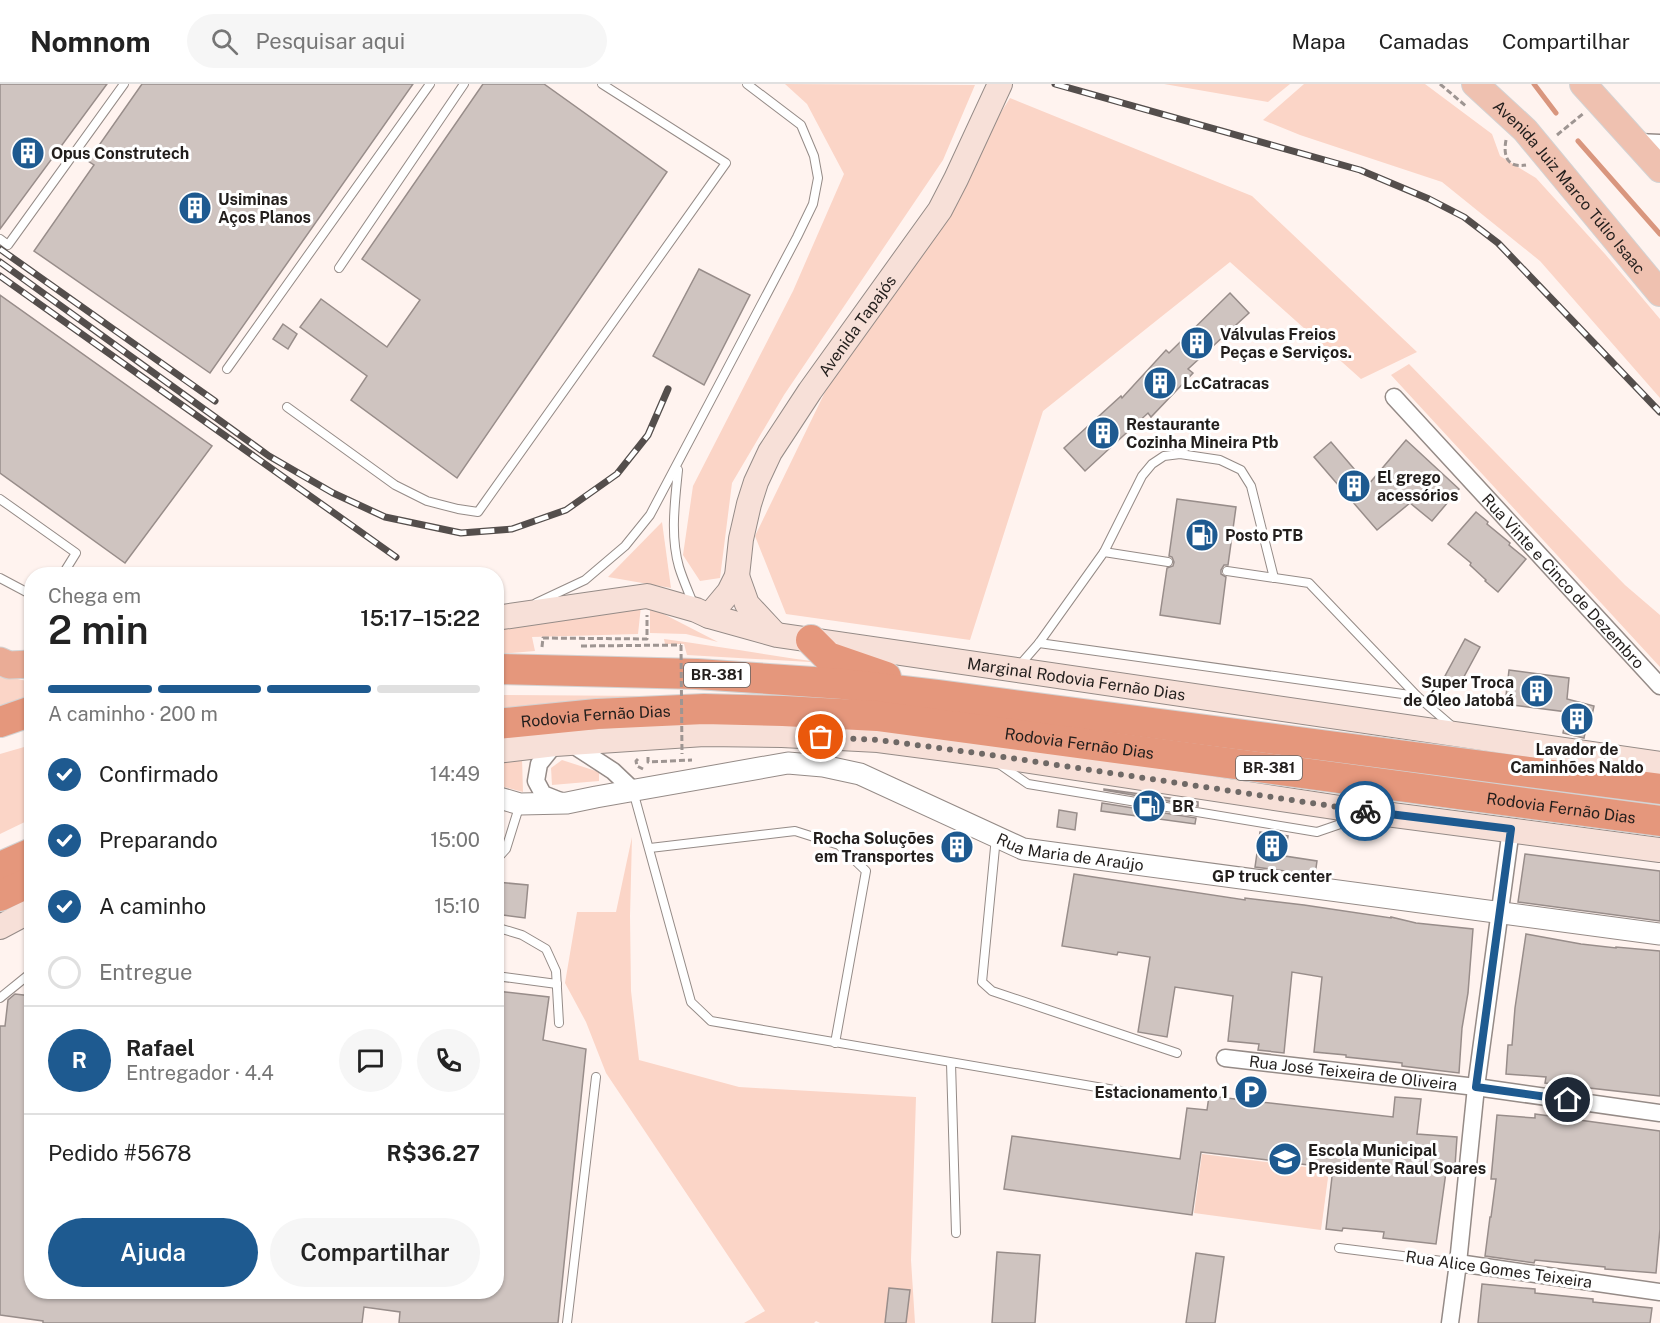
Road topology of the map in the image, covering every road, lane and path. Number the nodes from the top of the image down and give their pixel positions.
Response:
1 (124, 84) edge
2 (430, 84) edge
3 (464, 84) edge
4 (602, 84) edge
5 (747, 84) edge
6 (1000, 84) edge
7 (1475, 84) edge
8 (1583, 84) edge
9 (1588, 110) dead end
10 (1551, 140) dead end
11 (1648, 143) edge
12 (1660, 169) edge
13 (0, 239) edge
14 (339, 268) dead end
15 (1660, 293) edge
16 (227, 369) dead end
17 (1394, 397) dead end
18 (287, 407) dead end
19 (679, 463) junction
20 (0, 499) edge
21 (1104, 552) junction
22 (1168, 562) dead end
23 (67, 567) edge
24 (1227, 571) dead end
25 (737, 576) junction
26 (0, 578) edge
27 (1274, 578) junction
28 (24, 591) edge
29 (647, 596) junction
30 (702, 613) junction
31 (504, 617) edge
32 (504, 618) edge
33 (777, 635) junction
34 (810, 640) junction
35 (1039, 643) junction
36 (577, 646) dead end
37 (542, 647) dead end
38 (504, 669) edge
39 (1015, 670) junction
40 (1660, 686) edge
41 (937, 694) junction
42 (1417, 696) junction
43 (24, 714) edge
44 (0, 722) edge
45 (504, 723) edge
46 (24, 725) edge
47 (0, 729) edge
48 (1462, 735) junction
49 (563, 744) junction
50 (504, 750) edge
51 (682, 754) dead end
52 (1660, 764) edge
53 (1660, 789) edge
54 (633, 790) junction
55 (504, 799) edge
56 (567, 803) junction
57 (520, 804) junction
58 (1660, 821) edge
59 (1511, 829) junction
60 (996, 837) junction
61 (650, 848) junction
62 (1660, 850) edge
63 (504, 851) edge
64 (24, 856) edge
65 (0, 867) edge
66 (24, 885) edge
67 (0, 896) edge
68 (1500, 913) junction
69 (24, 914) edge
70 (0, 927) edge
71 (504, 930) edge
72 (1660, 934) edge
73 (504, 977) edge
74 (24, 978) edge
75 (557, 984) junction
76 (0, 998) edge
77 (559, 1023) dead end
78 (835, 1043) junction
79 (1177, 1053) dead end
80 (1225, 1058) dead end
81 (951, 1063) junction
82 (596, 1077) dead end
83 (1476, 1087) junction
84 (1132, 1092) dead end
85 (1660, 1113) edge
86 (956, 1233) dead end
87 (1339, 1248) dead end
88 (1458, 1263) junction
89 (1660, 1292) edge
90 (567, 1323) edge
91 (1450, 1323) edge

1 - 13 lane
2 - 16 lane
3 - 14 lane
4 - 18 lane
5 - 19 lane
6 - 25 main road, Avenida Tapajós
7 - 15 main road, Avenida Juiz Marco Túlio Isaac
8 - 11 main road
9 - 10 path
11 - 12 main road
17 - 40 street, Rua Vinte e Cinco de Dezembro
19 - 30 lane
19 - 31 lane
20 - 23 lane
21 - 22 lane
21 - 27 lane
21 - 35 lane
24 - 27 lane
25 - 30 main road, Avenida Tapajós
25 - 33 main road, Avenida Tapajós
26 - 28 lane
27 - 42 lane
29 - 30 main road, Marginal Rodovia Fernão Dias
29 - 32 main road, Marginal Rodovia Fernão Dias
29 - 37 path
30 - 33 main road, Marginal Rodovia Fernão Dias
33 - 34 main road, Marginal Rodovia Fernão Dias
34 - 39 main road, Marginal Rodovia Fernão Dias
34 - 41 highway, BR-381
35 - 39 lane
35 - 42 lane
36 - 51 path, bridge
38 - 41 highway, Rodovia Fernão Dias / BR-381
39 - 48 main road, Marginal Rodovia Fernão Dias
41 - 53 highway, Rodovia Fernão Dias / BR-381
42 - 48 lane
43 - 44 highway
45 - 58 highway, Rodovia Fernão Dias / BR-381
46 - 47 highway
48 - 52 main road, Marginal Rodovia Fernão Dias
49 - 50 main road, BR-381
49 - 54 street
49 - 56 street
49 - 59 main road, BR-381
54 - 56 street, Rua Maria de Araújo
54 - 60 street, Rua Maria de Araújo
54 - 61 lane
55 - 57 street, Rua Maria de Araújo
56 - 57 street, Rua Maria de Araújo
57 - 63 lane
59 - 62 main road, BR-381
59 - 68 street
60 - 68 street, Rua Maria de Araújo
60 - 79 lane
61 - 78 lane
61 - 78 lane
64 - 65 highway
66 - 67 highway
68 - 72 street, Rua Maria de Araújo
68 - 83 street
69 - 70 main road
71 - 75 lane
73 - 75 lane
74 - 76 lane
75 - 77 lane
78 - 81 lane
80 - 83 street, Rua José Teixeira de Oliveira
81 - 84 lane
81 - 86 lane
82 - 90 lane
83 - 85 street, Rua José Teixeira de Oliveira
83 - 88 street
87 - 88 lane, Rua Alice Gomes Teixeira
88 - 89 street, Rua Alice Gomes Teixeira
88 - 91 street

